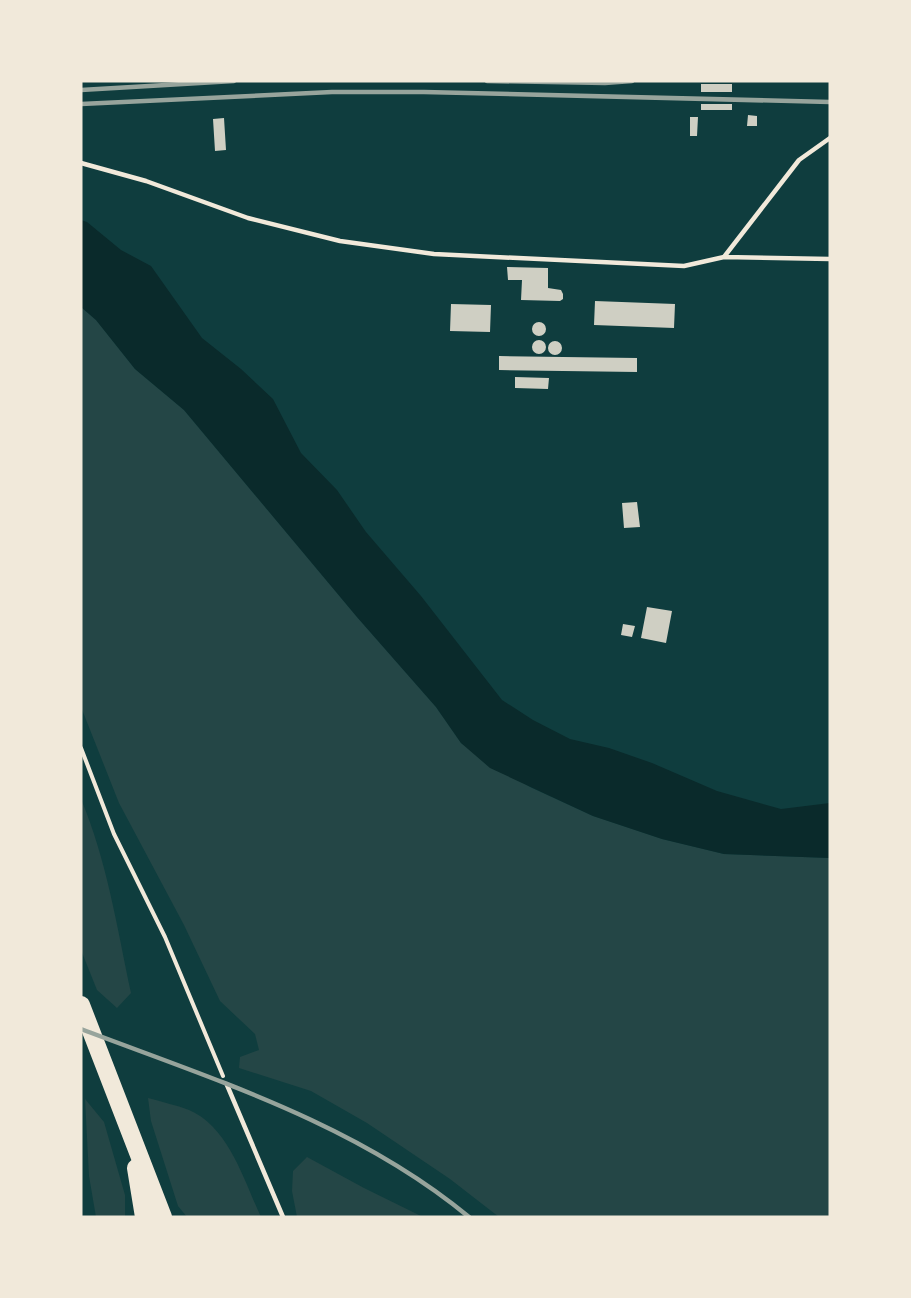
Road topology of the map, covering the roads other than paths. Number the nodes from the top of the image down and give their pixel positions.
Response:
1 (830, 138) edge
2 (81, 163) edge
3 (724, 256) junction
4 (830, 259) edge
5 (81, 1005) edge
6 (227, 1084) road end
7 (128, 1124) junction
8 (144, 1217) edge
9 (163, 1217) edge
10 (283, 1217) edge

1 - 3 lane
2 - 3 lane
3 - 4 lane
5 - 7 highway
6 - 10 lane
7 - 8 highway
7 - 9 highway

